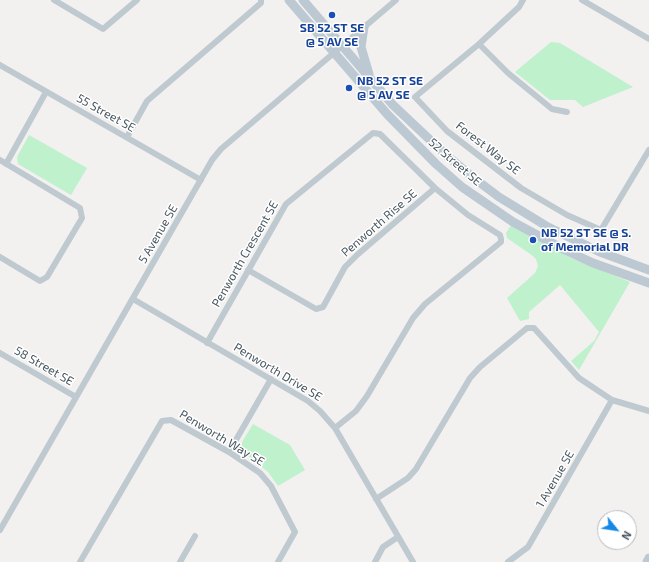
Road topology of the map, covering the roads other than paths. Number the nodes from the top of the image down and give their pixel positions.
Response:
1 (54, 0) edge
2 (137, 0) edge
3 (261, 0) edge
4 (289, 0) edge
5 (303, 0) edge
6 (396, 0) edge
7 (523, 0) edge
8 (582, 0) edge
9 (364, 27) junction
10 (649, 39) edge
11 (479, 44) junction
12 (342, 45) junction
13 (334, 52) junction
14 (0, 65) edge
15 (371, 79) junction
16 (46, 92) junction
17 (567, 112) dead end
18 (127, 137) junction
19 (649, 150) edge
20 (3, 162) edge
21 (201, 180) junction
22 (435, 188) junction
23 (0, 257) edge
24 (248, 270) junction
25 (649, 270) edge
26 (649, 283) edge
27 (133, 300) junction
28 (207, 343) junction
29 (0, 353) edge
30 (270, 379) junction
31 (76, 397) junction
32 (612, 400) junction
33 (649, 411) edge
34 (335, 428) junction
35 (229, 452) junction
36 (376, 499) junction
37 (0, 530) edge
38 (195, 536) dead end
39 (398, 537) junction
40 (649, 558) edge
41 (80, 562) edge
42 (180, 562) edge
43 (278, 562) edge
44 (375, 562) edge
45 (413, 562) edge
46 (508, 562) edge
47 (647, 562) edge

1 - 2 street
3 - 18 street
4 - 13 main road, 52 Street SE
5 - 12 main road, 52 Street SE
6 - 9 street, 5 Avenue SE
7 - 11 street, Forest Way SE
8 - 10 street
9 - 12 street, 5 Avenue SE
9 - 15 main road
11 - 17 street
11 - 19 street, Forest Way SE
12 - 13 street, 5 Avenue SE
12 - 15 main road, 52 Street SE
13 - 21 street, 5 Avenue SE
13 - 26 main road, 52 Street SE
14 - 16 street, 55 Street SE
15 - 25 main road, 52 Street SE
16 - 18 street, 55 Street SE
16 - 20 street
18 - 21 street, 55 Street SE
20 - 23 street
21 - 27 street, 5 Avenue SE
22 - 24 street, Penworth Rise SE
22 - 24 street, Penworth Crescent SE
22 - 34 street, Penworth Crescent SE
24 - 28 street, Penworth Crescent SE
27 - 28 street, Penworth Drive SE
27 - 31 street, 5 Avenue SE
28 - 30 street, Penworth Drive SE
29 - 31 street, 58 Street SE
30 - 34 street, Penworth Drive SE
30 - 35 street
31 - 37 street, 5 Avenue SE
32 - 33 street
32 - 36 street
32 - 46 street, 1 Avenue SE
34 - 36 street, Penworth Drive SE
35 - 41 street, Penworth Way SE
35 - 43 street, Penworth Way SE
36 - 39 street, Penworth Drive SE
38 - 42 street
39 - 44 street
39 - 45 street, Penworth Drive SE
40 - 47 main road

